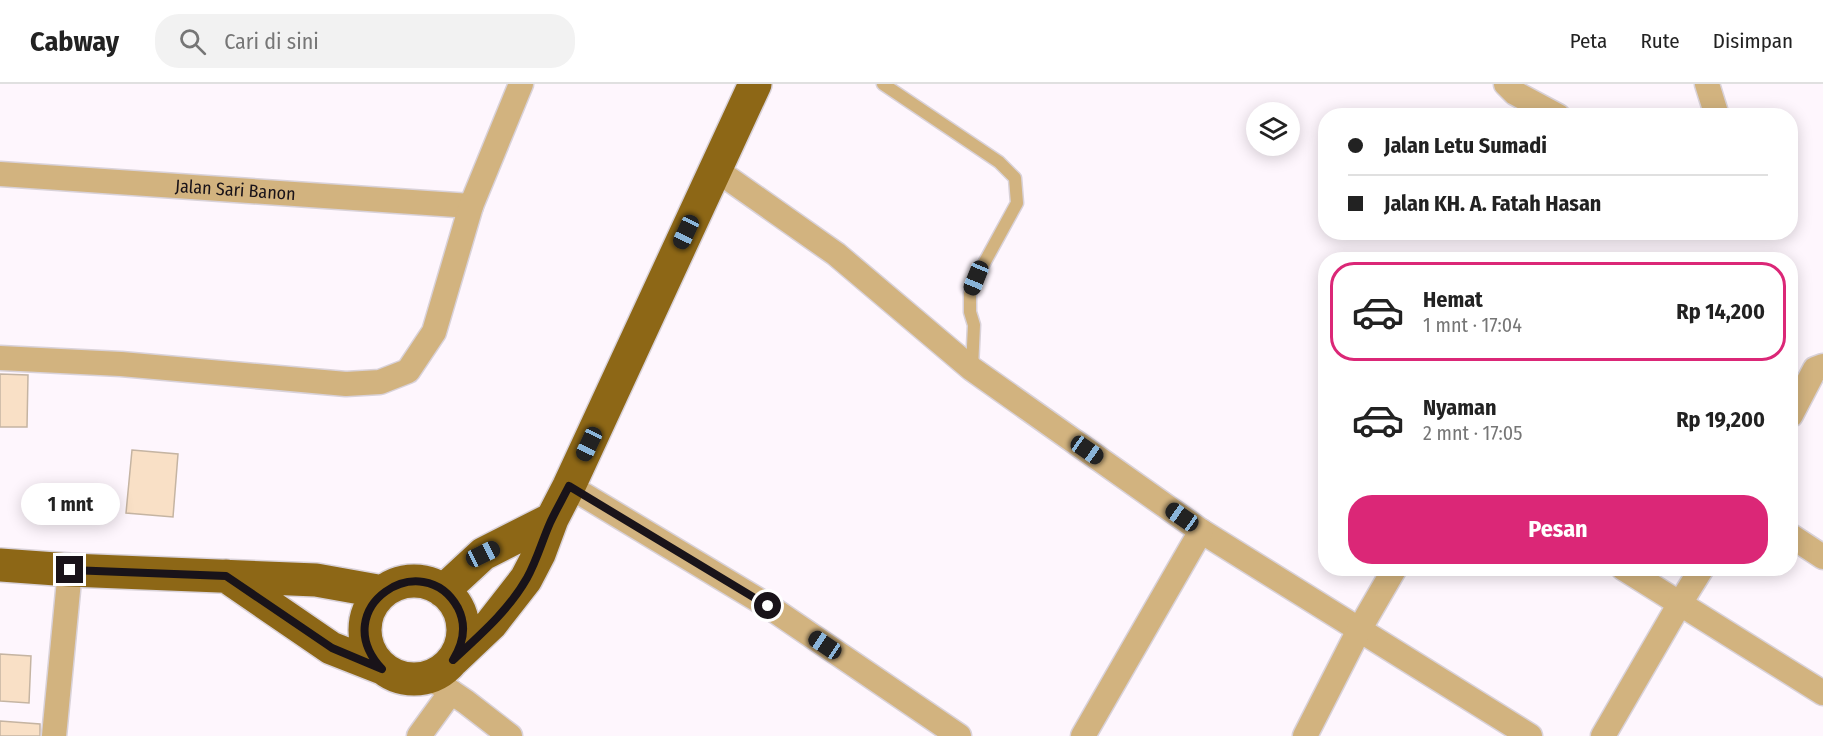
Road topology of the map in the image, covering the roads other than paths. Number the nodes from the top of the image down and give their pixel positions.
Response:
1 (521, 84) edge
2 (755, 84) edge
3 (883, 84) edge
4 (1506, 84) edge
5 (1707, 84) edge
6 (1543, 108) edge
7 (1714, 108) edge
8 (716, 169) junction
9 (0, 174) edge
10 (471, 206) junction
11 (0, 358) edge
12 (1823, 366) edge
13 (972, 369) junction
14 (1798, 402) edge
15 (569, 486) junction
16 (552, 519) junction
17 (1201, 531) junction
18 (1798, 541) edge
19 (1823, 557) edge
20 (0, 565) edge
21 (70, 570) junction
22 (226, 576) junction
23 (1390, 576) edge
24 (1635, 576) edge
25 (1697, 576) edge
26 (443, 591) junction
27 (383, 592) junction
28 (1679, 605) junction
29 (1359, 630) junction
30 (382, 669) junction
31 (445, 676) junction
32 (1823, 693) edge
33 (54, 736) edge
34 (419, 736) edge
35 (510, 736) edge
36 (959, 736) edge
37 (1083, 736) edge
38 (1305, 736) edge
39 (1530, 736) edge
40 (1603, 736) edge

1 - 10 street
2 - 8 highway
3 - 13 lane
4 - 6 street
5 - 7 street
8 - 13 street
8 - 15 highway
9 - 10 street, Jalan Sari Banon
10 - 11 street
12 - 14 street
13 - 17 street
15 - 16 highway
15 - 36 street
16 - 26 highway
16 - 31 highway
17 - 29 street
17 - 37 street
18 - 19 street
20 - 21 highway
21 - 22 highway
21 - 33 street
22 - 27 highway
22 - 30 highway
23 - 29 street
24 - 28 street
25 - 28 street
26 - 27 highway
26 - 31 highway
27 - 30 highway
28 - 32 street
28 - 40 street
29 - 38 street
29 - 39 street
30 - 31 highway
31 - 34 street
31 - 35 street

